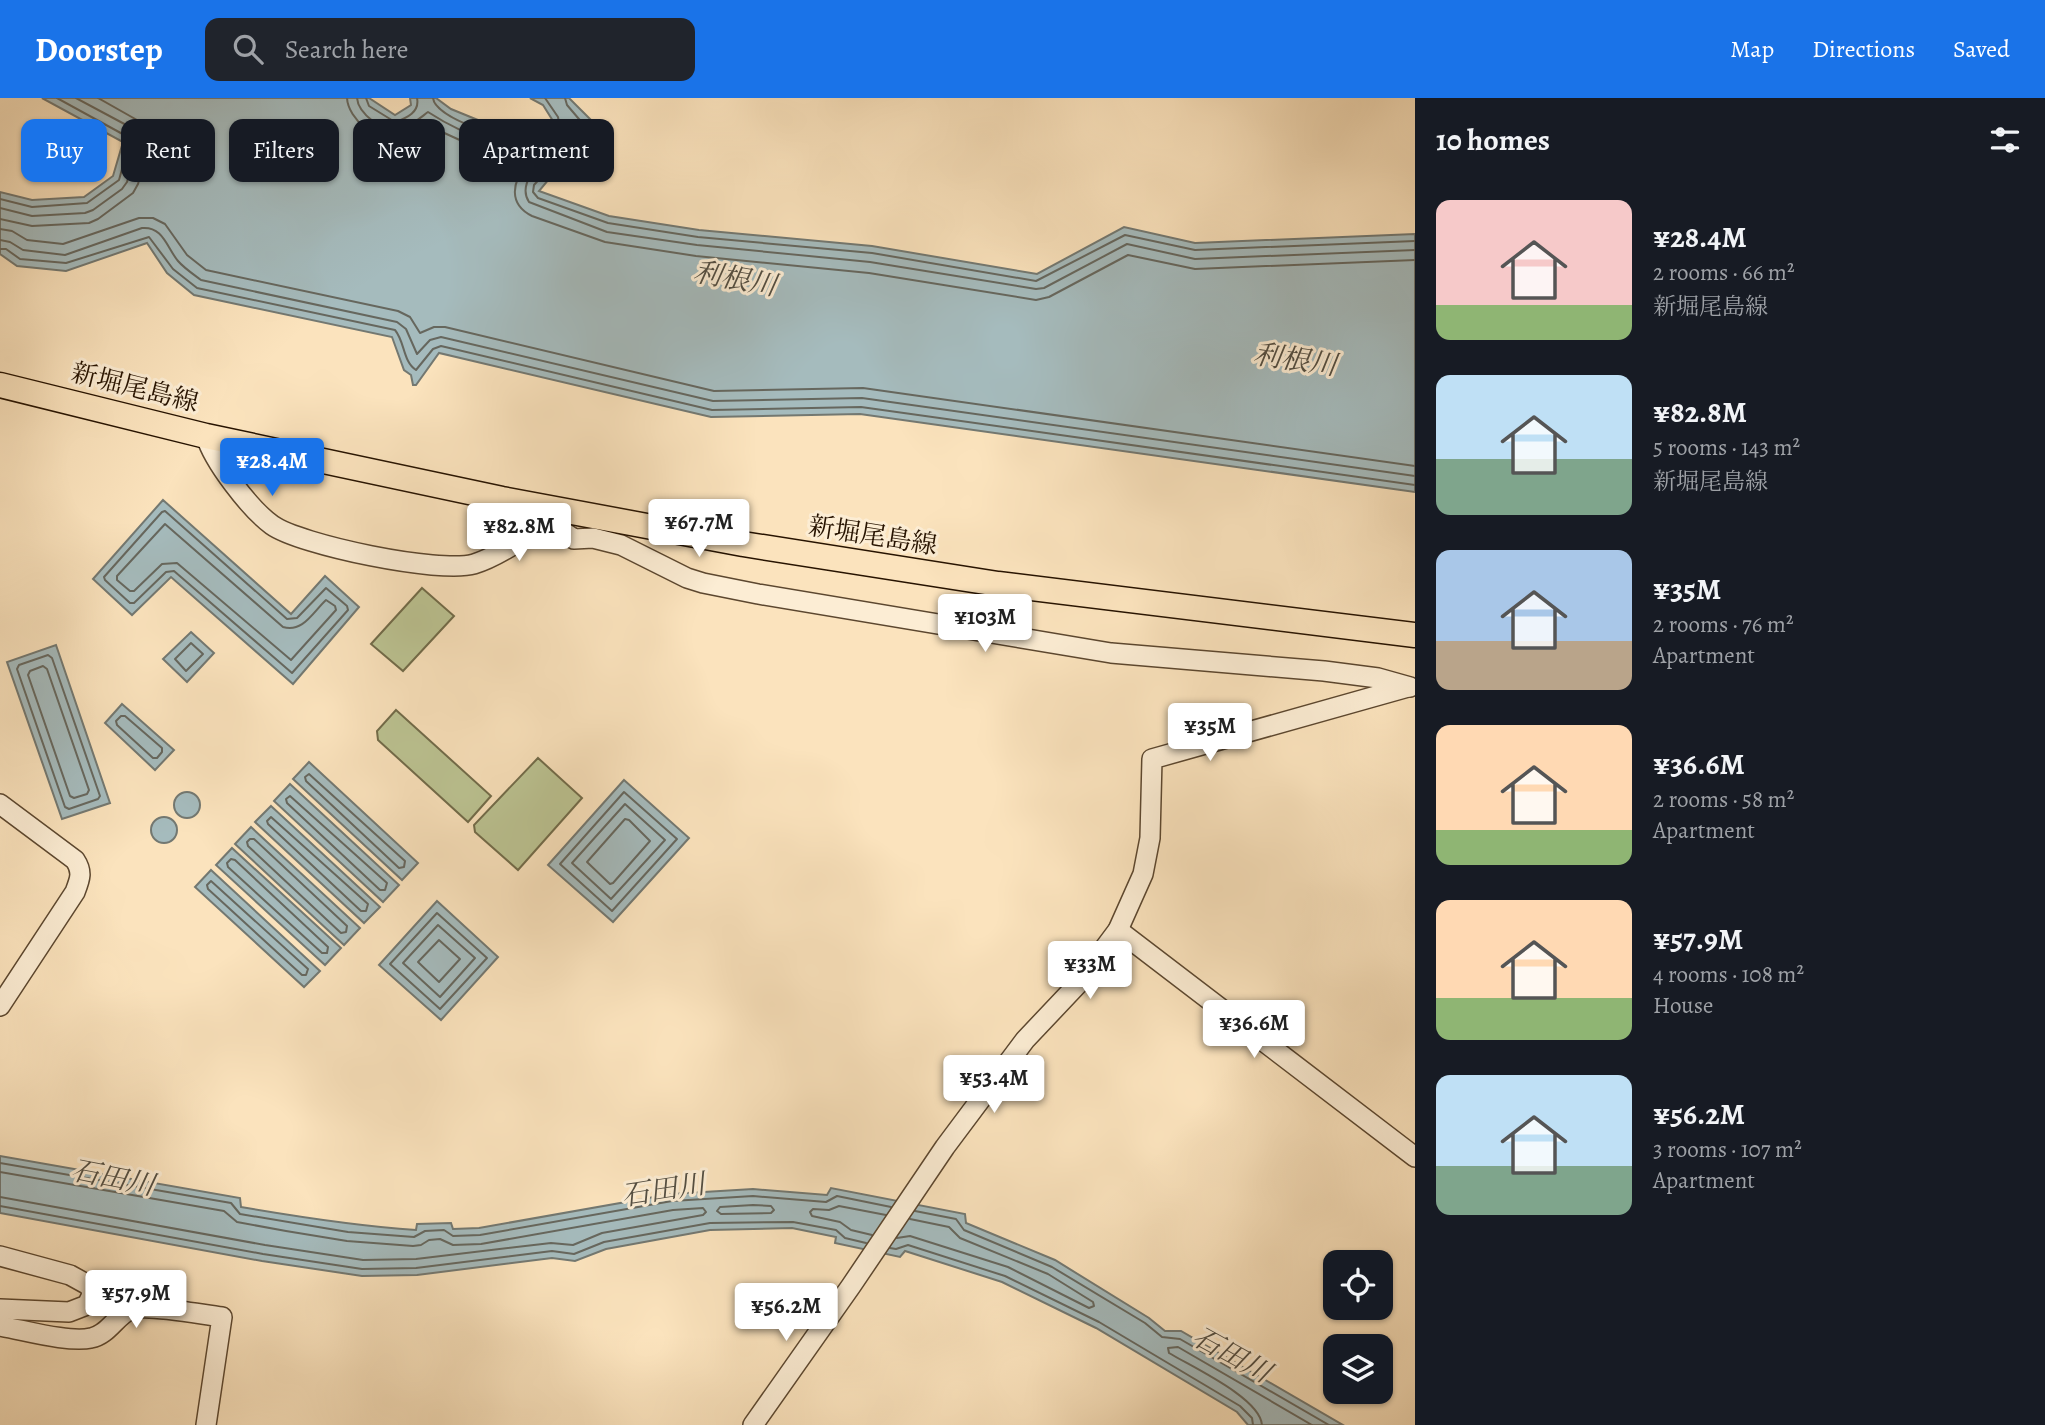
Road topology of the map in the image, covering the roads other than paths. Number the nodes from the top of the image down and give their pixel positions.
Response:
1 (0, 385) edge
2 (206, 436) junction
3 (545, 516) junction
4 (1415, 635) edge
5 (1412, 687) edge
6 (0, 804) edge
7 (1118, 930) junction
8 (0, 1006) edge
9 (1415, 1157) edge
10 (0, 1256) edge
11 (0, 1309) edge
12 (0, 1326) edge
13 (206, 1425) edge
14 (753, 1425) edge

1 - 2 main road, 新堀尾島線
2 - 3 main road, 新堀尾島線
2 - 3 street
3 - 4 main road, 新堀尾島線
3 - 5 street
5 - 7 street
6 - 8 street
7 - 9 street
7 - 14 street
10 - 11 street
12 - 13 street

